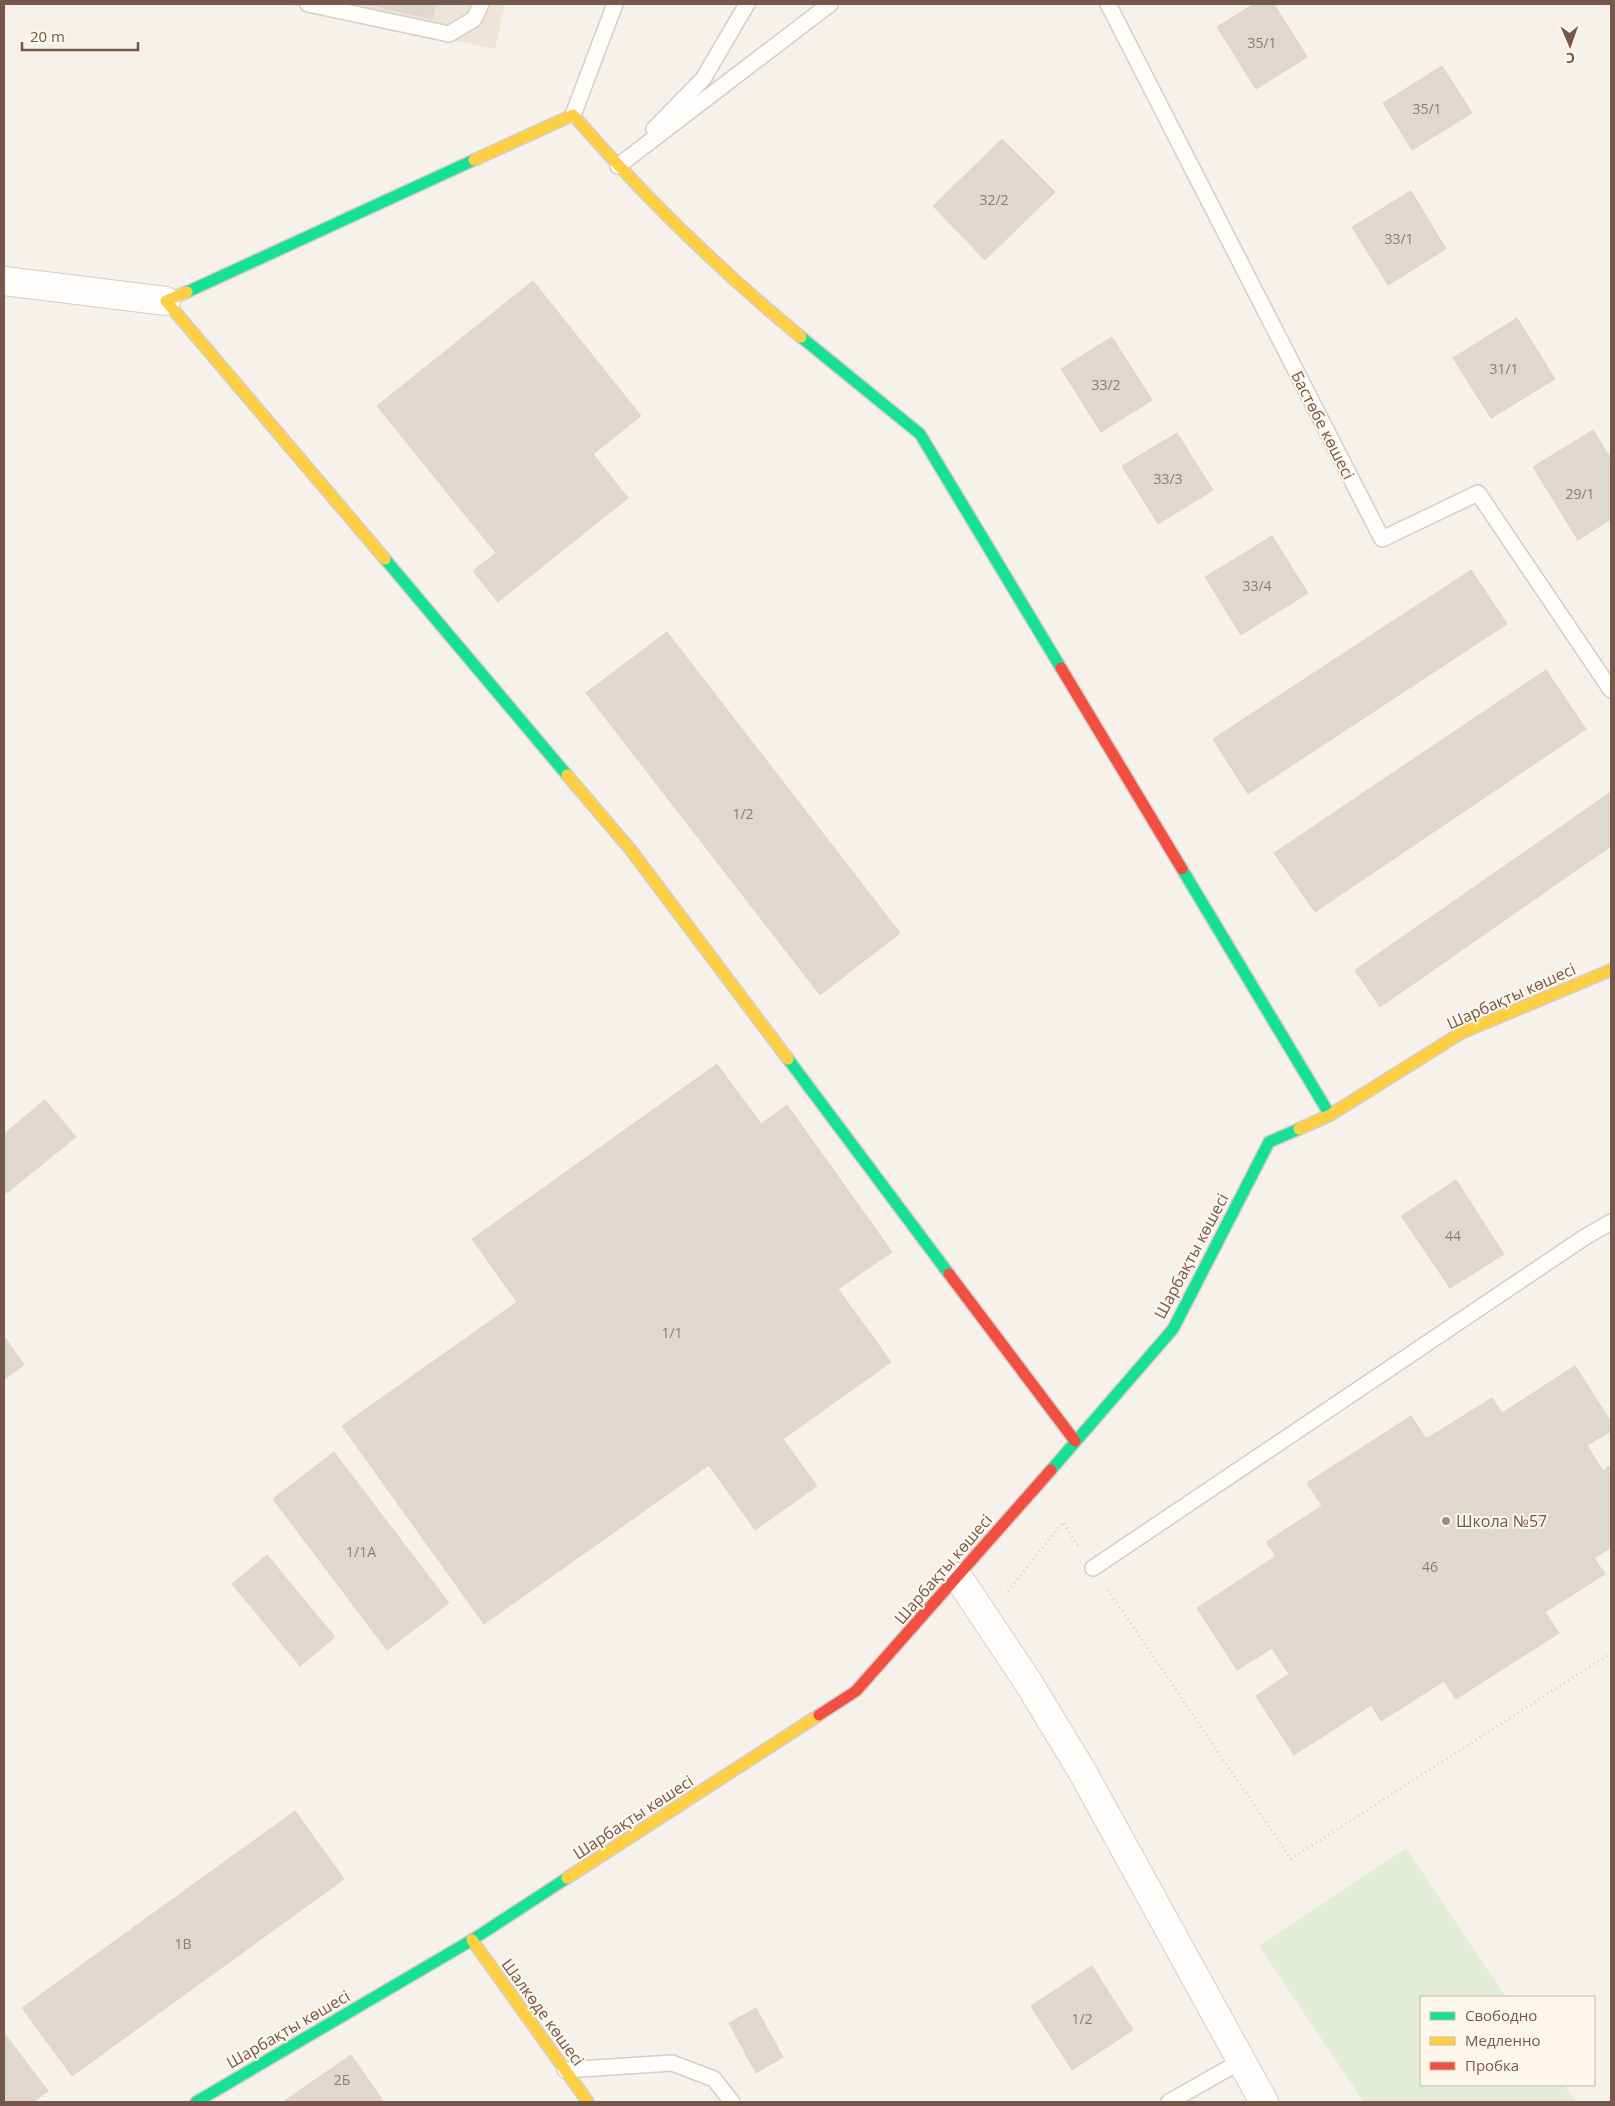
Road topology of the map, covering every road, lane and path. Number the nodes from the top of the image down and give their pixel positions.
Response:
1 (308, 4) edge
2 (481, 4) edge
3 (615, 4) edge
4 (747, 4) edge
5 (830, 4) edge
6 (1108, 4) edge
7 (574, 115) junction
8 (618, 166) junction
9 (4, 281) edge
10 (166, 301) junction
11 (1611, 690) edge
12 (1611, 970) edge
13 (1330, 1115) junction
14 (1611, 1222) edge
15 (1075, 1441) junction
16 (1093, 1568) junction
17 (958, 1577) junction
18 (986, 1619) junction
19 (1611, 1653) edge
20 (472, 1940) junction
21 (1243, 2060) junction
22 (565, 2070) junction
23 (196, 2102) edge
24 (588, 2102) edge
25 (732, 2102) edge
26 (1169, 2102) edge
27 (1264, 2102) edge

1 - 2 lane
3 - 7 lane
4 - 8 lane
5 - 8 lane
6 - 11 lane, Бастөбе көшесі
7 - 8 street
7 - 10 street
8 - 13 street
9 - 10 street
10 - 15 street
12 - 13 street, Шарбақты көшесі
13 - 15 street, Шарбақты көшесі
14 - 16 lane
15 - 17 street, Шарбақты көшесі
16 - 18 path
16 - 19 path
17 - 18 street
17 - 20 street, Шарбақты көшесі
18 - 21 street
20 - 22 street, Шалкөде көшесі
20 - 23 street, Шарбақты көшесі
21 - 26 lane
21 - 27 street
22 - 24 street, Шалкөде көшесі
22 - 25 lane

